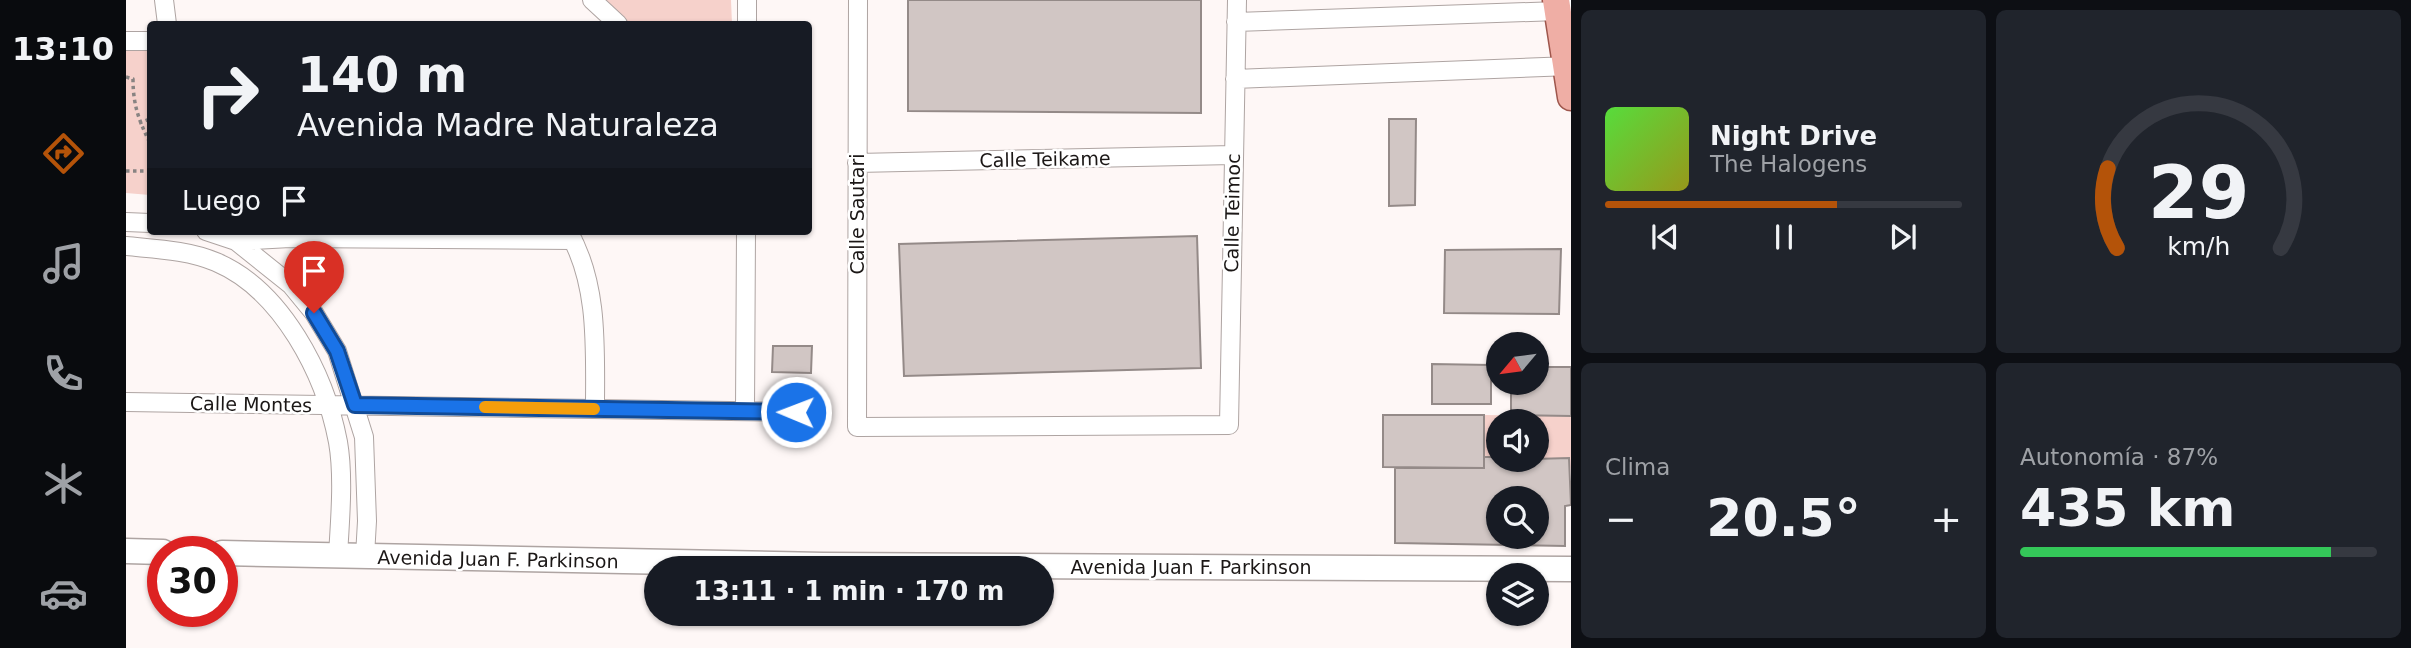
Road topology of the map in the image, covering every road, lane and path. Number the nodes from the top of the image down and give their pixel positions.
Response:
1 (164, 0) edge
2 (592, 0) edge
3 (747, 0) edge
4 (858, 0) edge
5 (1237, 0) edge
6 (1562, 5) edge
7 (167, 21) edge
8 (615, 21) edge
9 (747, 21) edge
10 (1236, 22) junction
11 (126, 41) edge
12 (147, 41) edge
13 (1569, 66) edge
14 (126, 77) edge
15 (1235, 79) junction
16 (1571, 97) edge
17 (147, 120) edge
18 (139, 123) junction
19 (147, 138) edge
20 (1233, 155) junction
21 (857, 163) junction
22 (126, 171) edge
23 (147, 171) edge
24 (126, 222) edge
25 (147, 223) edge
26 (738, 235) edge
27 (746, 235) edge
28 (236, 236) edge
29 (571, 236) edge
30 (126, 246) edge
31 (746, 257) junction
32 (233, 273) junction
33 (126, 402) edge
34 (327, 405) junction
35 (355, 405) junction
36 (594, 409) junction
37 (745, 411) junction
38 (796, 412) dead end
39 (857, 427) joint
40 (126, 551) edge
41 (147, 552) edge
42 (238, 553) edge
43 (338, 555) junction
44 (365, 556) junction
45 (1571, 569) edge

1 - 7 street
2 - 8 street
3 - 9 street
4 - 21 street, Calle Sautari
5 - 10 street, Calle Teimoc
6 - 10 street
6 - 13 main road
10 - 15 street, Calle Teimoc
11 - 12 street
13 - 15 street
13 - 16 main road
14 - 18 path
15 - 20 street, Calle Teimoc
17 - 18 path
18 - 19 path
20 - 21 street, Calle Teikame
20 - 39 street, Calle Teimoc
21 - 39 street, Calle Sautari
22 - 23 path
24 - 25 street
26 - 31 street
27 - 31 street
28 - 29 street
28 - 32 street
28 - 35 street
29 - 36 street
30 - 32 street
31 - 37 street
32 - 34 street
33 - 34 street, Calle Montes
34 - 35 street, Calle Montes
34 - 43 street
35 - 36 street, Calle Montes
35 - 44 street
36 - 37 street, Calle Montes
37 - 38 street, Calle Montes
40 - 41 main road
42 - 43 main road, Avenida Juan F. Parkinson
43 - 44 main road, Avenida Juan F. Parkinson
44 - 45 main road, Avenida Juan F. Parkinson

